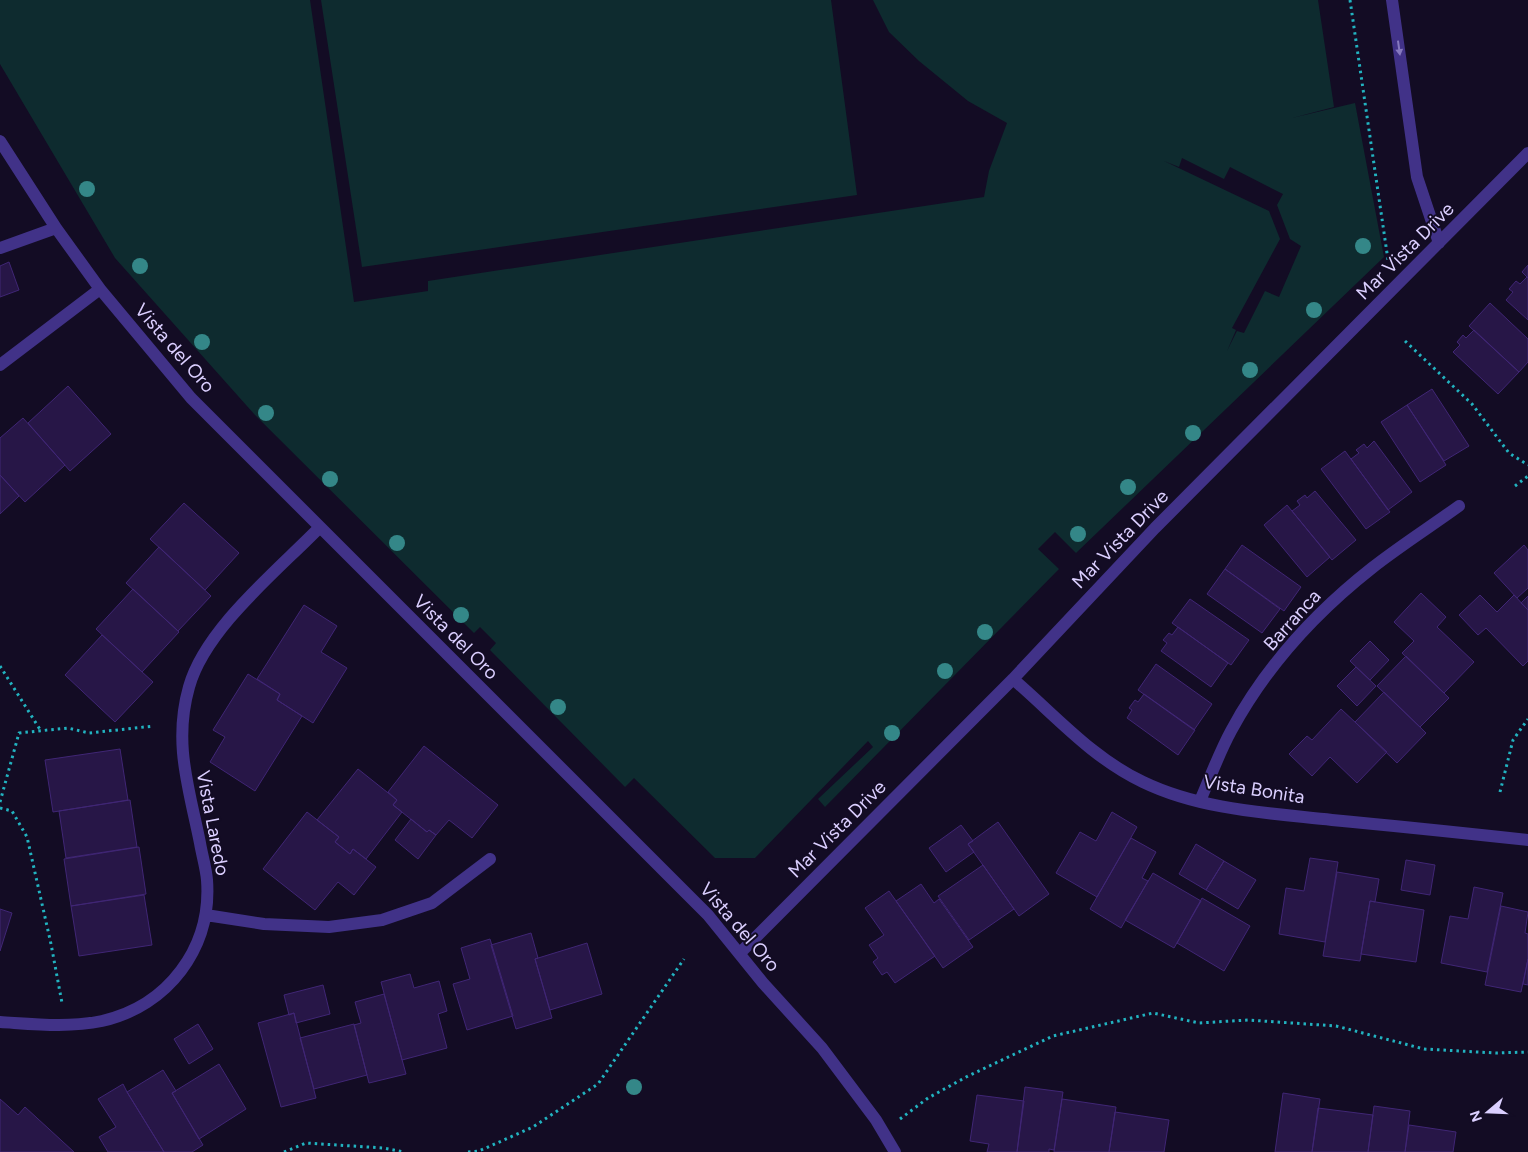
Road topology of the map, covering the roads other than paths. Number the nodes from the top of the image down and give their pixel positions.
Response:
1 (1392, 0) edge
2 (0, 141) edge
3 (1528, 153) edge
4 (56, 228) junction
5 (1439, 243) junction
6 (0, 248) edge
7 (100, 289) junction
8 (0, 365) edge
9 (1459, 506) dead end
10 (319, 528) junction
11 (1013, 679) junction
12 (1200, 801) junction
13 (1528, 840) edge
14 (490, 859) dead end
15 (206, 915) junction
16 (740, 953) junction
17 (0, 1022) edge
18 (895, 1152) edge

1 -> 5 street
2 - 4 street, Vista del Oro
3 - 5 street, Mar Vista Drive
4 - 6 street
4 - 7 street, Vista del Oro
5 - 11 street, Mar Vista Drive
7 - 8 street
7 - 10 street, Vista del Oro
9 - 12 street, Barranca
10 - 15 street, Vista Laredo
10 - 16 street, Vista del Oro
11 - 12 street, Vista Bonita
11 - 16 street, Mar Vista Drive
12 - 13 street, Vista Bonita
14 - 15 street
15 - 17 street, Vista Laredo
16 - 18 street, Vista del Oro

